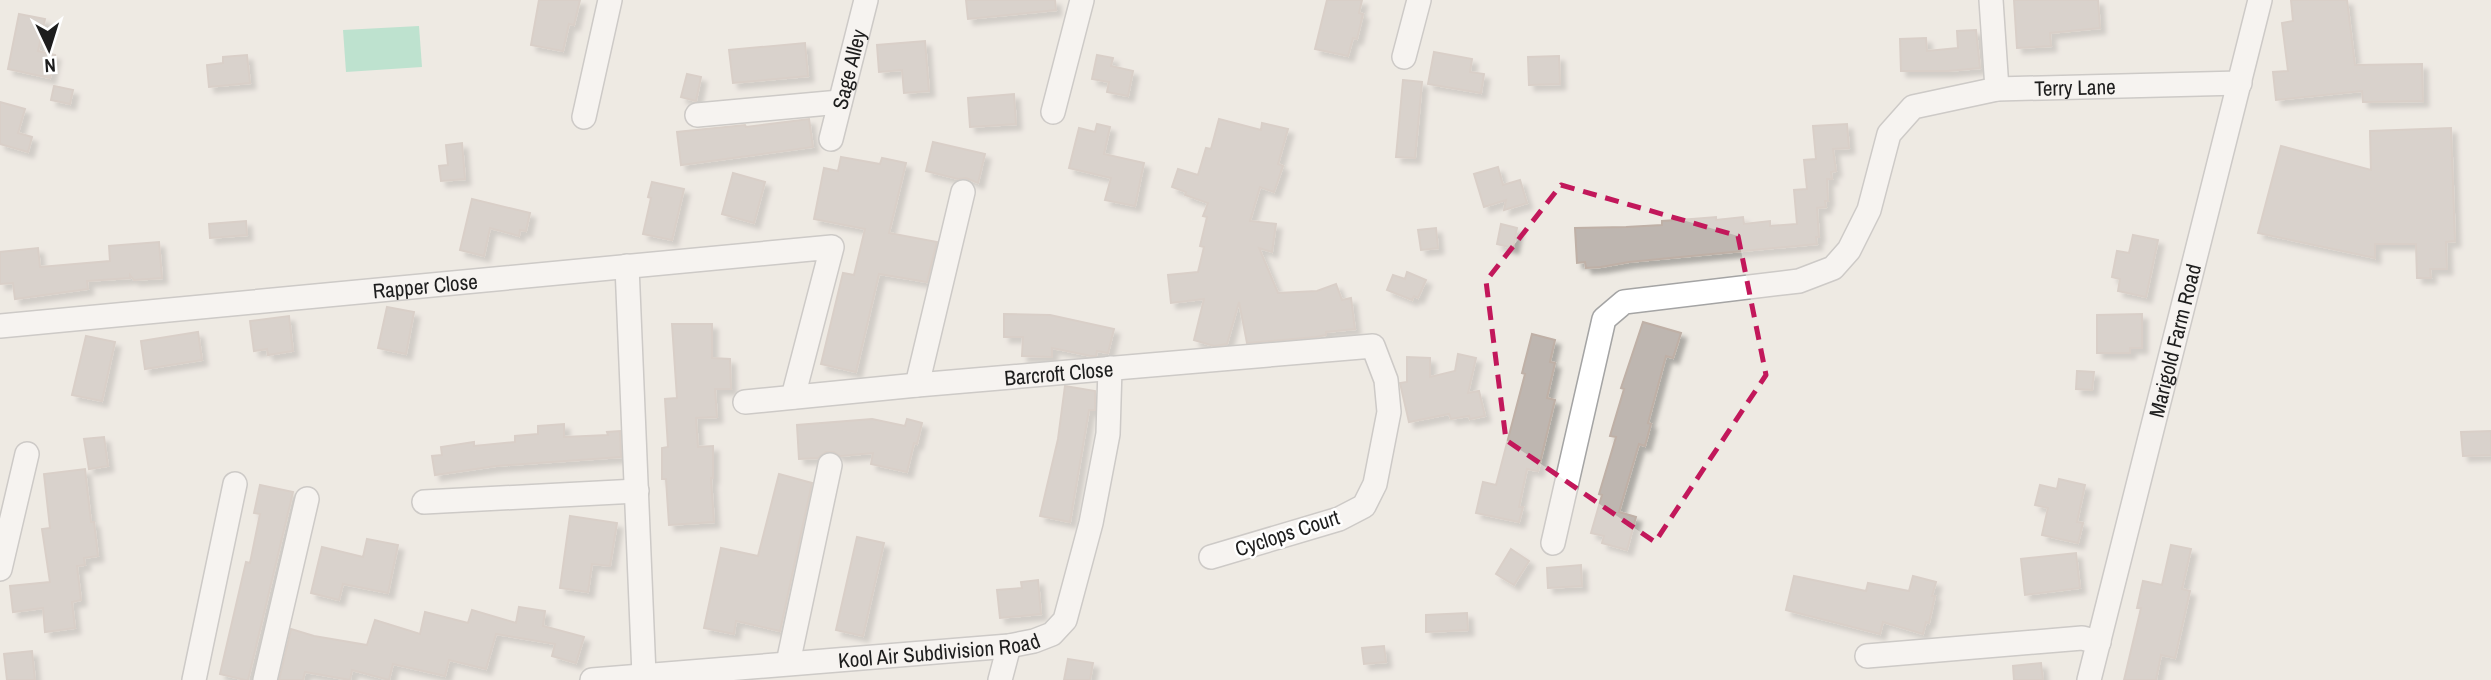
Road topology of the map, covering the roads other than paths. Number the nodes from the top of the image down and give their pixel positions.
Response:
1 (610, 0) edge
2 (866, 0) edge
3 (1082, 0) edge
4 (1419, 0) edge
5 (1991, 0) edge
6 (2260, 0) edge
7 (1404, 57) dead end
8 (2240, 83) junction
9 (1997, 89) junction
10 (840, 102) junction
11 (1053, 112) dead end
12 (697, 115) dead end
13 (584, 117) dead end
14 (831, 139) dead end
15 (963, 192) dead end
16 (627, 266) junction
17 (0, 326) edge
18 (1373, 346) joint
19 (1110, 368) junction
20 (918, 385) junction
21 (793, 397) junction
22 (745, 402) dead end
23 (27, 454) dead end
24 (830, 465) dead end
25 (235, 484) dead end
26 (637, 491) junction
27 (307, 499) dead end
28 (424, 502) dead end
29 (1553, 543) dead end
30 (1211, 557) dead end
31 (0, 569) edge
32 (2099, 642) junction
33 (1009, 646) junction
34 (1867, 656) dead end
35 (788, 663) junction
36 (735, 674) edge
37 (659, 676) edge
38 (194, 680) edge
39 (265, 680) edge
40 (592, 680) edge
41 (1000, 680) edge
42 (2089, 680) edge

1 - 13 street
2 - 10 street, Sage Alley
3 - 11 street
4 - 7 street
5 - 9 street
6 - 8 street, Marigold Farm Road
8 - 9 street, Terry Lane
8 - 32 street, Marigold Farm Road
9 - 29 street, Terry Lane
10 - 12 street
10 - 14 street, Sage Alley
15 - 20 street
16 - 17 street, Rapper Close
16 - 21 street, Rapper Close
16 - 26 street
18 - 19 street, Barcroft Close
18 - 30 street, Cyclops Court
19 - 20 street, Barcroft Close
19 - 33 street, Kool Air Subdivision Road
20 - 21 street, Barcroft Close
21 - 22 street, Barcroft Close
23 - 31 street
24 - 35 street
25 - 38 street
26 - 28 street
26 - 37 street
27 - 39 street
32 - 34 street
32 - 42 street, Marigold Farm Road
33 - 35 street, Kool Air Subdivision Road
33 - 41 street
35 - 36 street, Kool Air Subdivision Road
36 - 37 street, Kool Air Subdivision Road
37 - 40 street, Kool Air Subdivision Road

